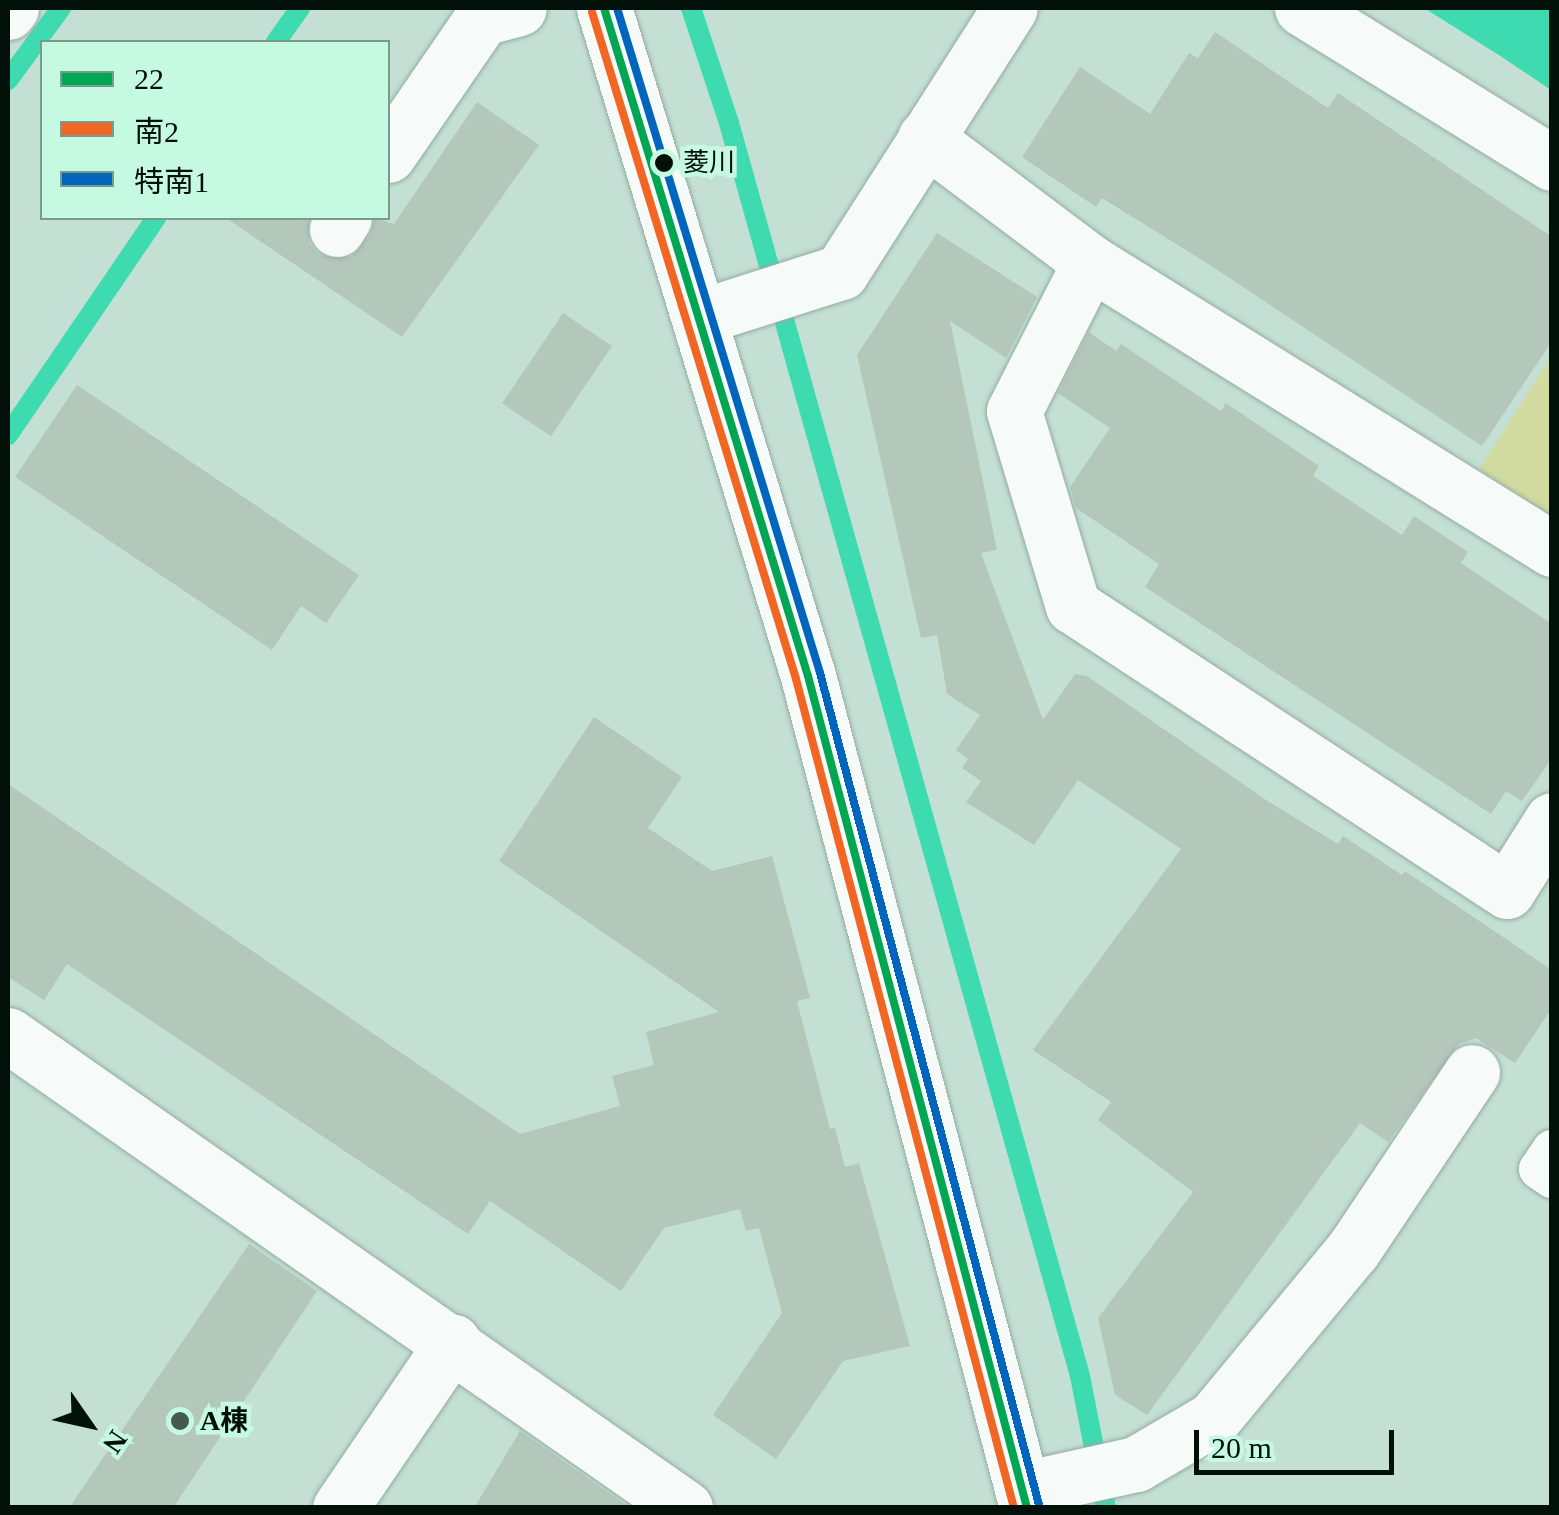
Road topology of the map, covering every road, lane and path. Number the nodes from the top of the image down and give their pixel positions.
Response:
1 (519, 8) edge
2 (604, 8) edge
3 (1010, 8) edge
4 (1302, 8) edge
5 (925, 138) junction
6 (390, 152) edge
7 (1552, 163) edge
8 (1090, 262) junction
9 (702, 316) junction
10 (1552, 549) edge
11 (1552, 820) edge
12 (8, 1035) edge
13 (1472, 1072) dead end
14 (1552, 1150) edge
15 (1552, 1178) edge
16 (453, 1342) junction
17 (1025, 1498) edge
18 (340, 1508) edge
19 (685, 1508) edge

1 - 6 street
2 - 9 street
3 - 5 street
4 - 7 street
5 - 8 street
5 - 9 street
8 - 10 street
8 - 11 street
9 - 17 street
12 - 16 street
13 - 17 street
14 - 15 lane
16 - 18 street
16 - 19 street

